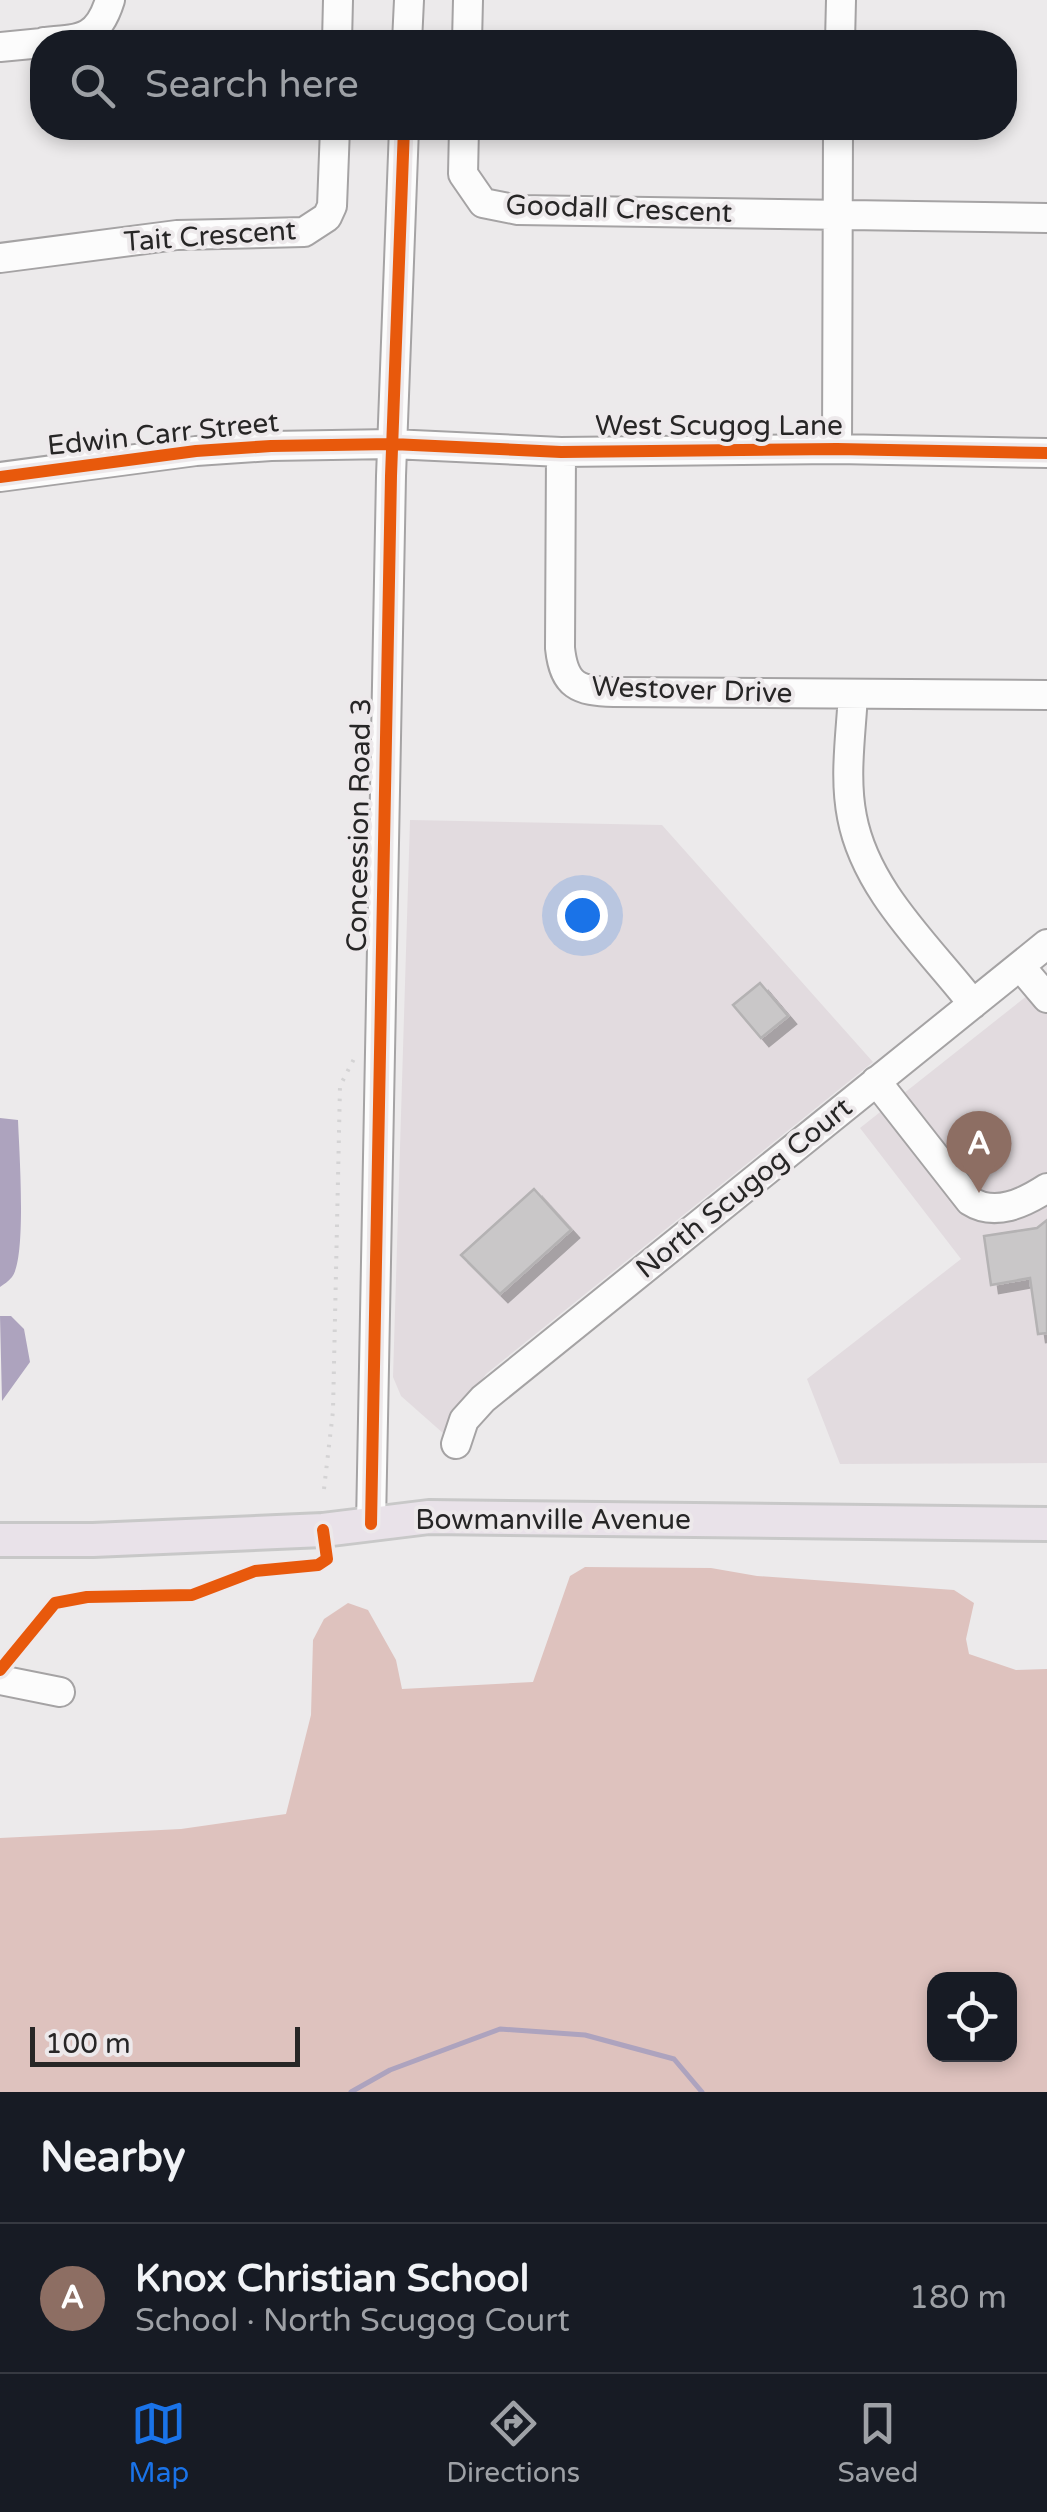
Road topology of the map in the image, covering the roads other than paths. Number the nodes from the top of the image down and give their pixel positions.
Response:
1 (110, 0) edge
2 (338, 0) edge
3 (408, 0) edge
4 (468, 0) edge
5 (841, 0) edge
6 (96, 30) edge
7 (337, 30) edge
8 (407, 30) edge
9 (467, 30) edge
10 (840, 30) edge
11 (30, 44) edge
12 (0, 47) edge
13 (335, 140) edge
14 (404, 140) edge
15 (463, 140) edge
16 (838, 140) edge
17 (836, 214) junction
18 (1047, 218) edge
19 (0, 258) edge
20 (392, 444) junction
21 (837, 449) junction
22 (561, 452) junction
23 (1047, 453) edge
24 (0, 477) edge
25 (852, 694) junction
26 (1047, 696) edge
27 (1047, 944) edge
28 (1020, 966) junction
29 (1047, 998) edge
30 (973, 1004) junction
31 (876, 1081) junction
32 (1047, 1188) edge
33 (456, 1444) dead end
34 (371, 1524) junction
35 (1047, 1524) edge
36 (0, 1540) edge
37 (0, 1680) edge
38 (60, 1692) dead end

1 - 6 street
2 - 7 street
3 - 8 street
4 - 9 street
5 - 10 street
11 - 12 street
13 - 19 street, Tait Crescent
14 - 20 street, Concession Road 3
15 - 17 street, Goodall Crescent
16 - 17 street
17 - 18 street
17 - 21 street
20 - 22 street, West Scugog Lane
20 - 24 street, Edwin Carr Street
20 - 34 street, Concession Road 3
21 - 22 street, West Scugog Lane
21 - 23 street, West Scugog Lane
22 - 25 street, Westover Drive
25 - 26 street, Westover Drive
25 - 30 street
27 - 28 street, North Scugog Court
28 - 29 street
28 - 30 street, North Scugog Court
30 - 31 street, North Scugog Court
31 - 32 street
31 - 33 street, North Scugog Court
34 - 35 main road, Bowmanville Avenue
34 - 36 main road, Bowmanville Avenue
37 - 38 street

